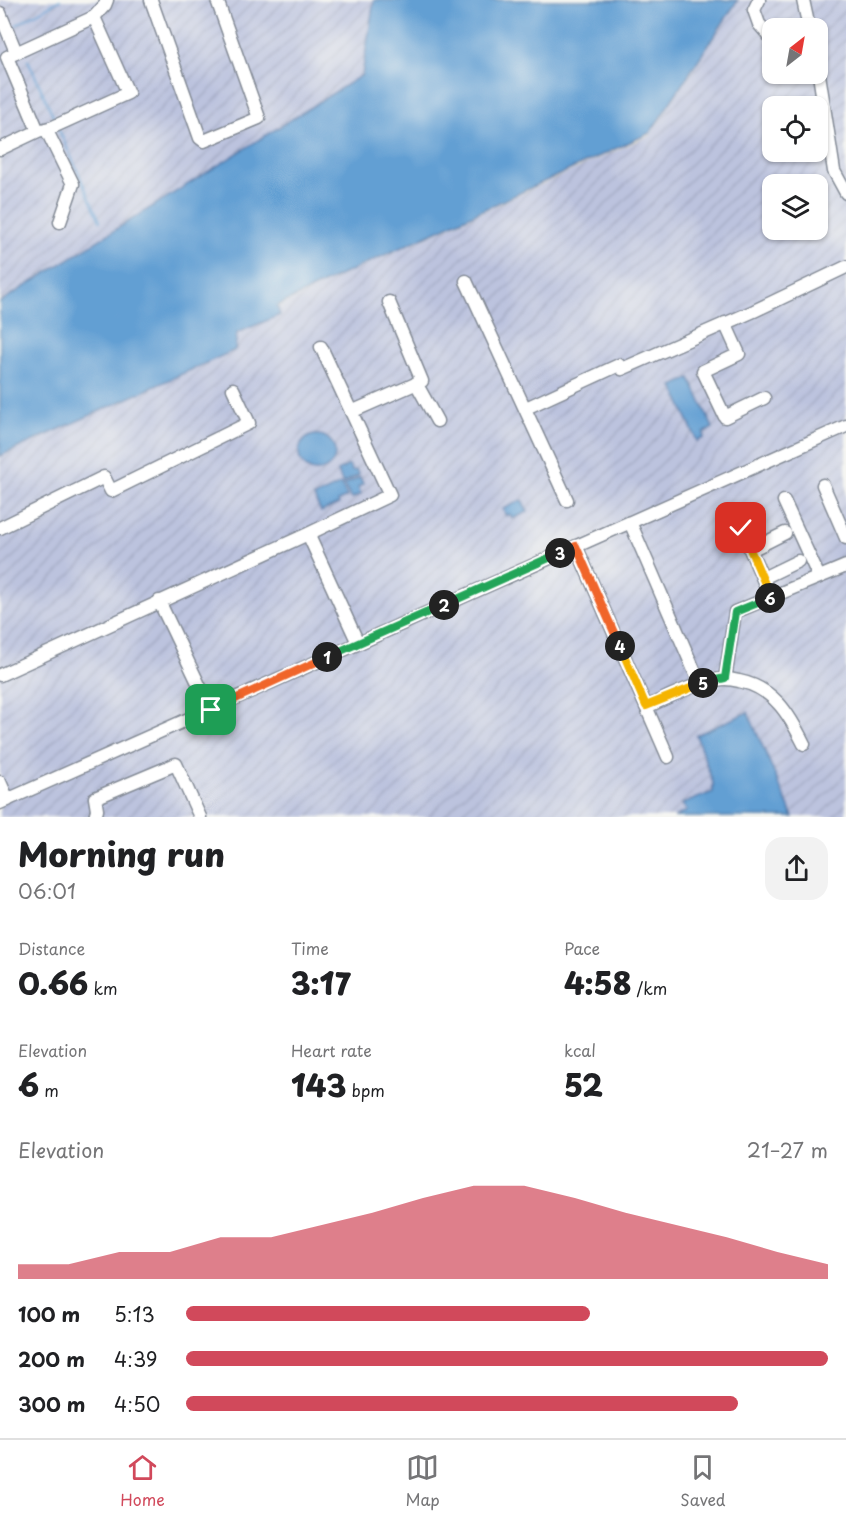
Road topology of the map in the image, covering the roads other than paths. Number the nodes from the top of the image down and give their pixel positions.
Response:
1 (107, 0) edge
2 (151, 0) edge
3 (217, 0) edge
4 (759, 0) edge
5 (803, 0) edge
6 (0, 13) edge
7 (94, 17) junction
8 (807, 18) edge
9 (762, 27) edge
10 (7, 56) edge
11 (820, 84) edge
12 (50, 127) junction
13 (0, 149) edge
14 (845, 189) edge
15 (60, 222) dead end
16 (846, 267) edge
17 (466, 281) dead end
18 (389, 302) dead end
19 (725, 323) junction
20 (321, 347) dead end
21 (416, 383) junction
22 (233, 389) dead end
23 (764, 398) dead end
24 (526, 408) junction
25 (351, 412) junction
26 (437, 421) dead end
27 (846, 426) edge
28 (823, 485) dead end
29 (567, 500) dead end
30 (784, 501) dead end
31 (630, 522) junction
32 (0, 528) edge
33 (741, 528) dead end
34 (785, 533) dead end
35 (308, 534) junction
36 (846, 538) edge
37 (576, 546) junction
38 (751, 550) junction
39 (798, 561) dead end
40 (846, 566) edge
41 (763, 578) junction
42 (819, 578) junction
43 (771, 598) junction
44 (159, 601) junction
45 (358, 644) junction
46 (0, 675) edge
47 (725, 678) junction
48 (700, 684) junction
49 (646, 706) junction
50 (211, 710) junction
51 (804, 744) dead end
52 (668, 757) dead end
53 (0, 782) edge
54 (4, 801) edge
55 (95, 817) edge
56 (200, 817) edge

1 - 7 lane
2 - 3 lane
4 - 9 lane
5 - 8 lane
6 - 10 lane
7 - 10 lane
7 - 12 lane
10 - 12 lane
11 - 14 lane
12 - 13 lane
12 - 15 lane
16 - 19 lane
17 - 24 lane
18 - 21 lane
19 - 23 lane
19 - 24 lane
20 - 25 lane
21 - 25 lane
21 - 26 lane
22 - 32 lane
24 - 29 lane
25 - 35 lane
27 - 31 lane
28 - 36 lane
30 - 42 lane
31 - 37 lane
31 - 48 lane
33 - 38 lane
34 - 38 lane
35 - 44 lane
35 - 45 lane
37 - 45 lane
37 - 49 lane
38 - 41 lane
39 - 41 lane
40 - 42 lane
41 - 43 lane
42 - 43 lane
43 - 47 lane
44 - 46 lane
44 - 50 lane
45 - 50 lane
47 - 48 lane
47 - 51 lane
48 - 49 lane
49 - 52 lane
50 - 54 lane
53 - 54 lane
55 - 56 lane

